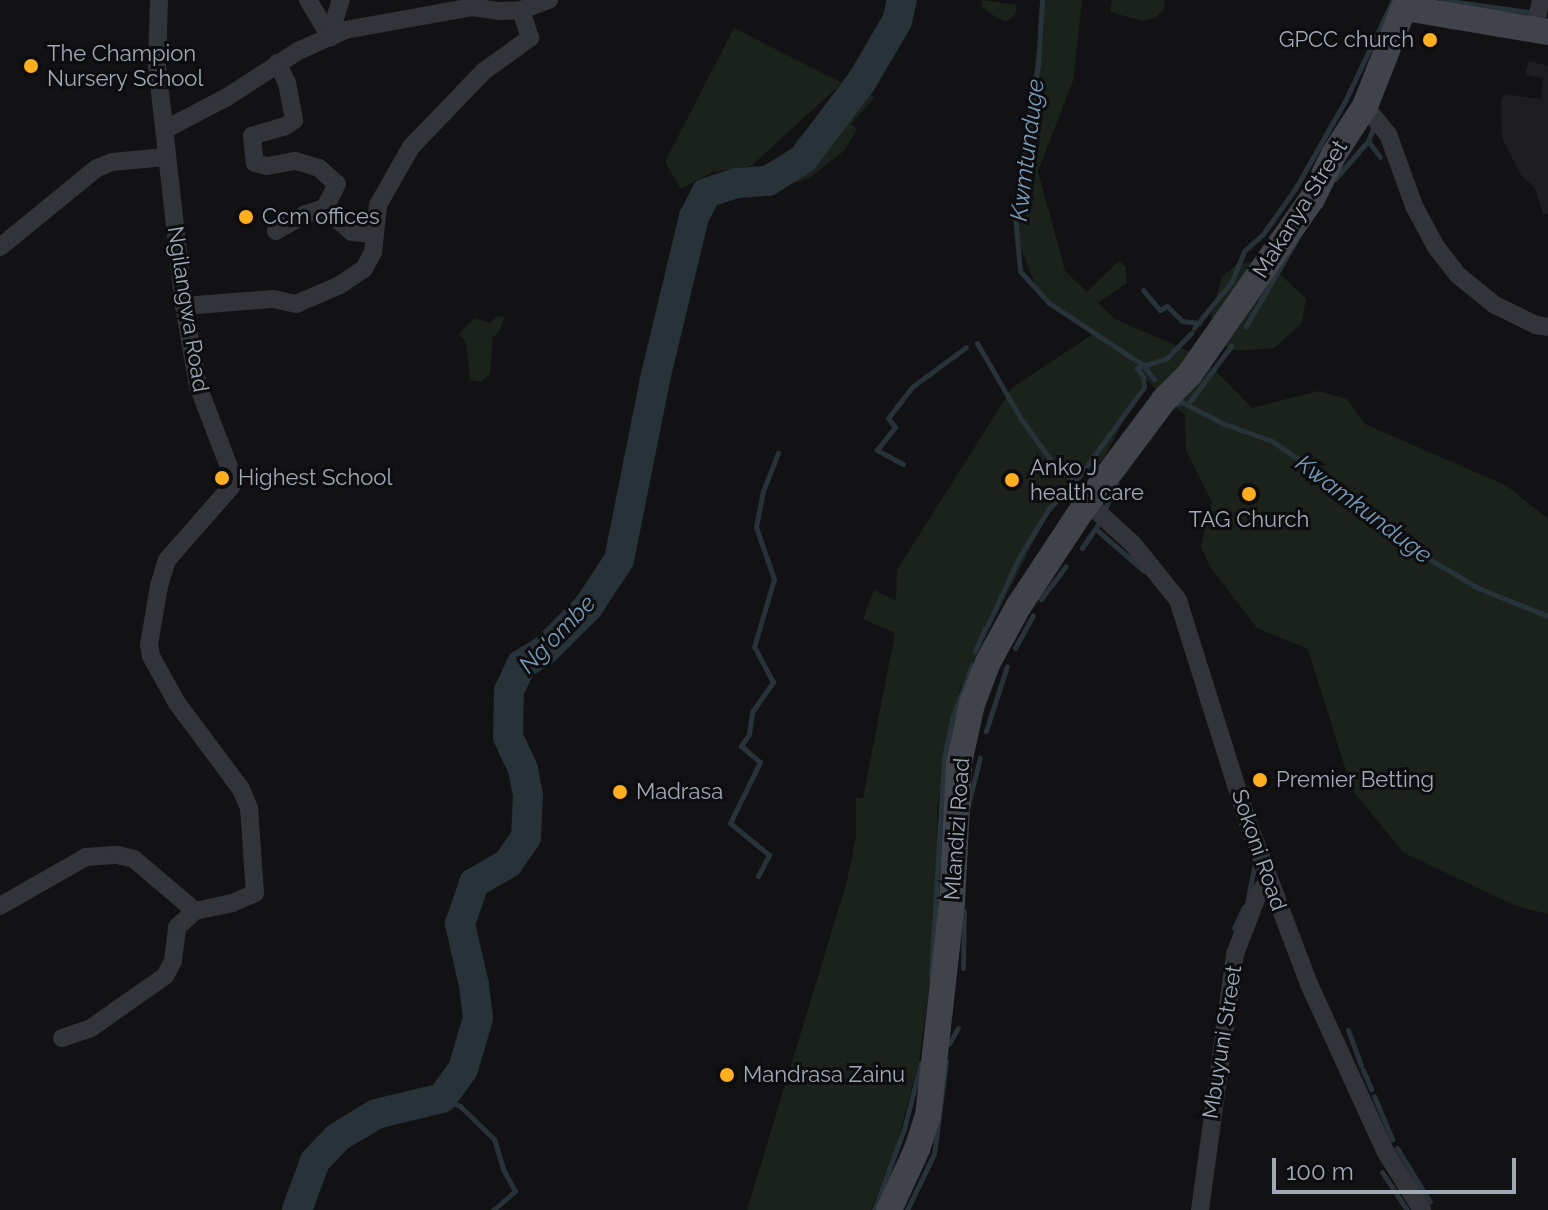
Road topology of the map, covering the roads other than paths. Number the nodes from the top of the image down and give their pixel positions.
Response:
1 (159, 0) edge
2 (308, 0) edge
3 (341, 0) edge
4 (549, 0) edge
5 (1541, 0) edge
6 (482, 4) edge
7 (1406, 4) edge
8 (521, 10) junction
9 (1541, 30) edge
10 (330, 37) junction
11 (277, 63) junction
12 (1365, 106) junction
13 (166, 129) junction
14 (166, 157) junction
15 (325, 208) junction
16 (276, 231) dead end
17 (374, 234) junction
18 (0, 247) edge
19 (184, 306) junction
20 (1548, 327) edge
21 (1164, 400) joint
22 (1088, 503) junction
23 (1268, 880) junction
24 (0, 906) edge
25 (195, 911) junction
26 (62, 1038) dead end
27 (889, 1210) edge
28 (1200, 1210) edge
29 (1422, 1210) edge

1 - 13 street, Ngilangwa Road
2 - 10 street
3 - 10 street
4 - 8 street
5 - 9 street
6 - 8 street
6 - 10 street
7 - 9 street
7 - 12 street, Makanya Street
8 - 17 street
10 - 11 street
11 - 13 street
11 - 15 street
12 - 20 street
12 - 21 street, Makanya Street
13 - 14 street, Ngilangwa Road
14 - 18 street
14 - 19 street, Ngilangwa Road
15 - 16 street
15 - 17 street
17 - 19 street
19 - 25 street, Ngilangwa Road
21 - 22 street, Mlandizi Road
22 - 23 street, Sokoni Road
22 - 27 street, Mlandizi Road
23 - 28 street, Mbuyuni Street
23 - 29 street, Sokoni Road
24 - 25 street
25 - 26 street

